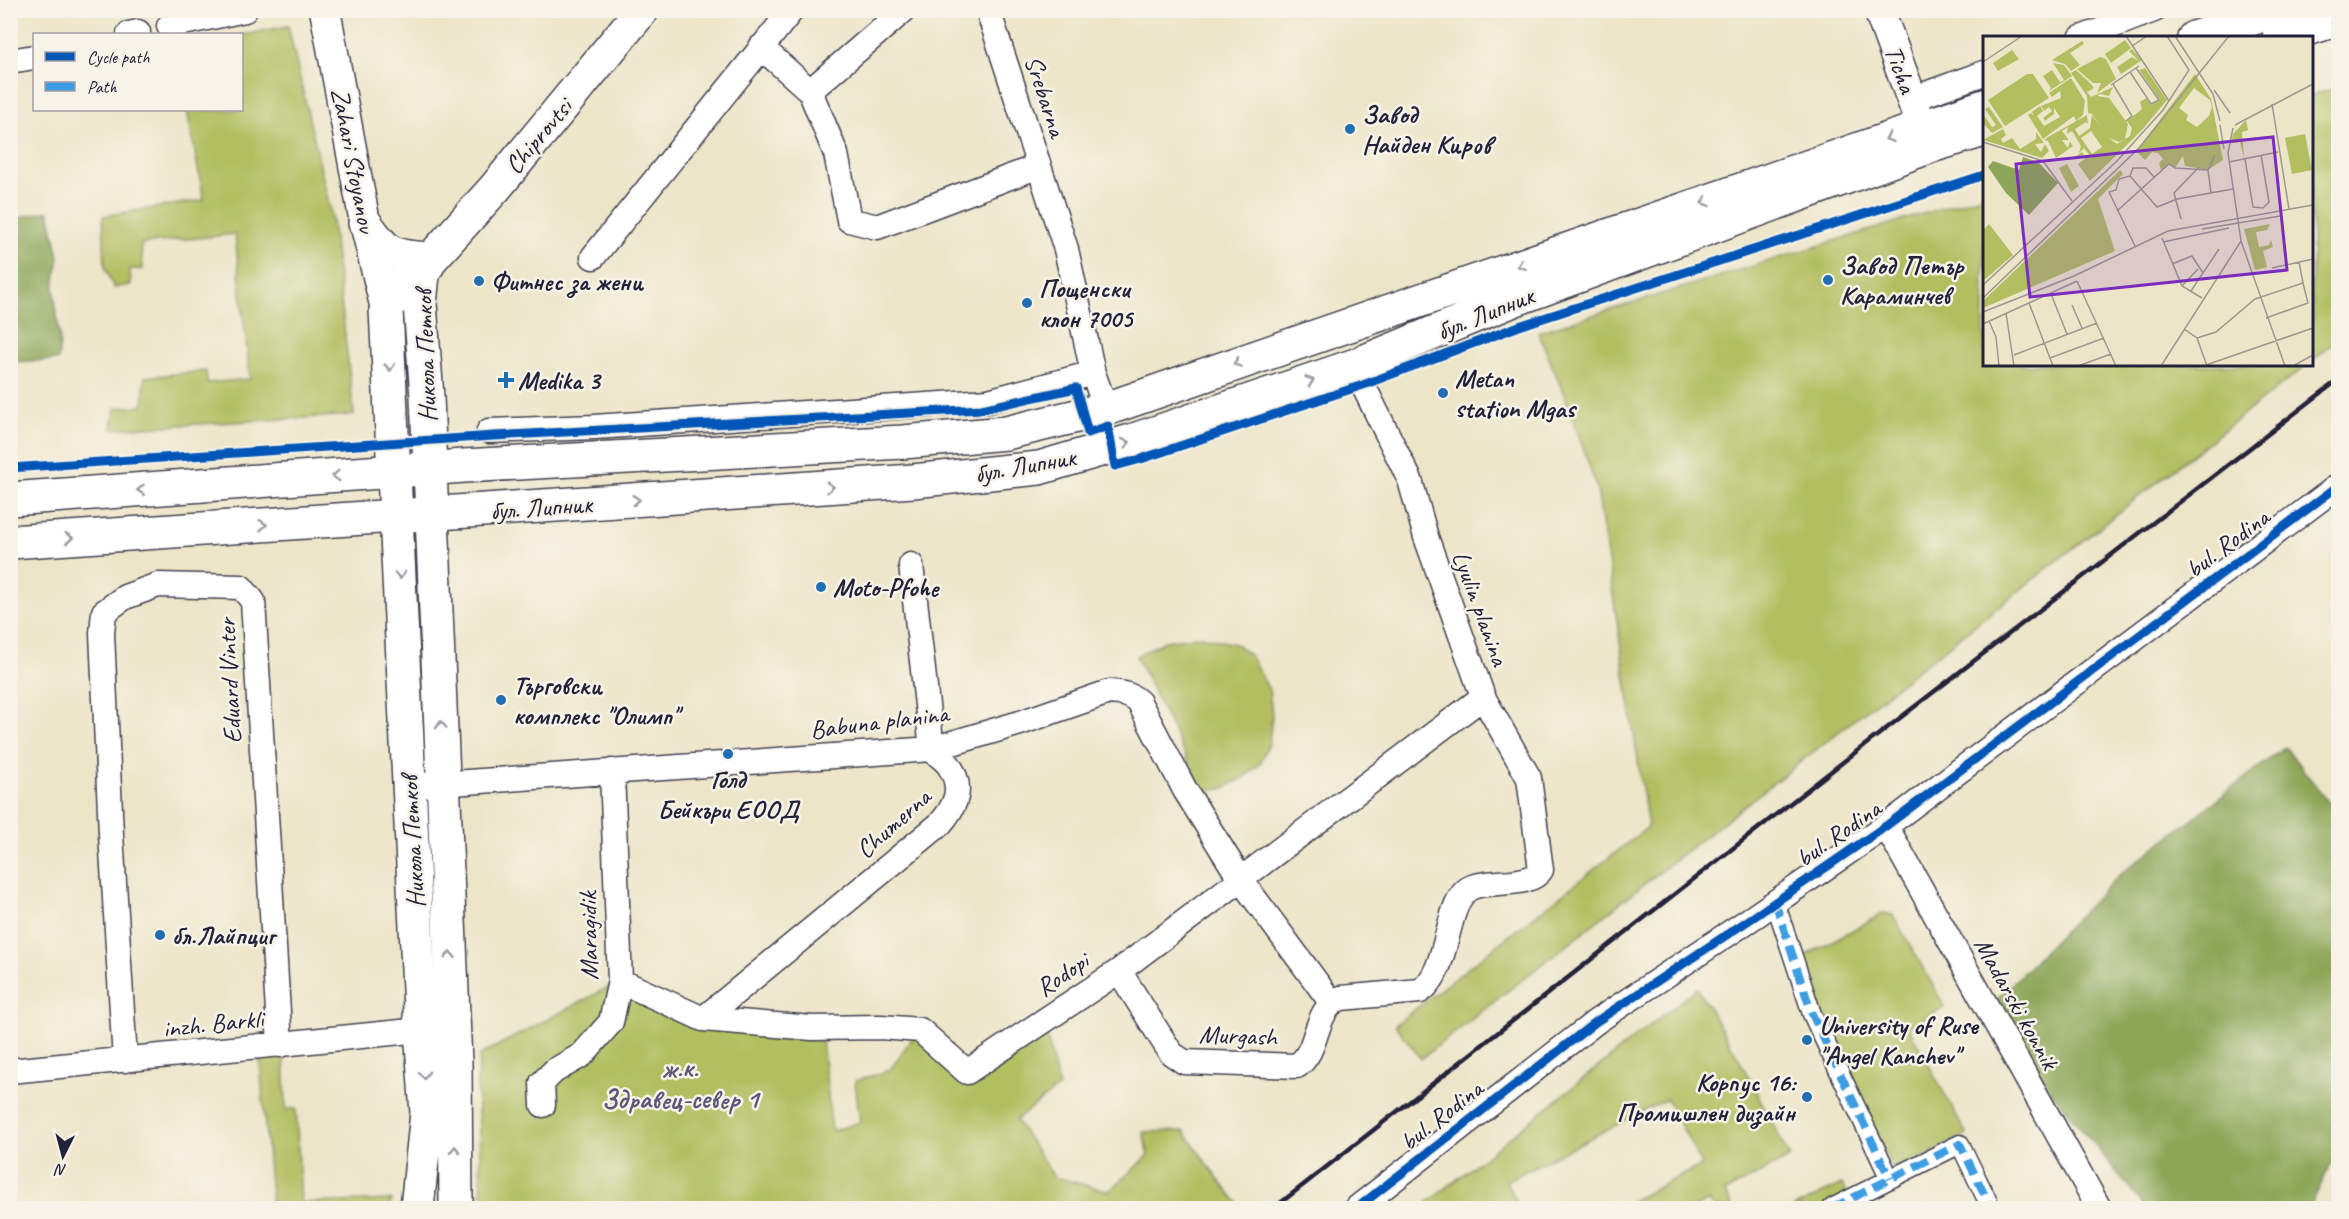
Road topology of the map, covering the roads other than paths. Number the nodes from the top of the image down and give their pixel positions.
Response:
1 (245, 10) edge
2 (325, 10) edge
3 (642, 10) edge
4 (792, 10) edge
5 (904, 10) edge
6 (988, 10) edge
7 (1879, 10) edge
8 (2154, 10) edge
9 (2277, 10) edge
10 (2338, 19) edge
11 (168, 26) dead end
12 (2086, 36) edge
13 (2200, 36) edge
14 (2285, 36) edge
15 (761, 48) junction
16 (33, 57) edge
17 (10, 61) edge
18 (1983, 74) edge
19 (810, 90) junction
20 (1983, 106) edge
21 (1917, 113) junction
22 (1983, 130) edge
23 (1039, 166) junction
24 (365, 223) junction
25 (593, 256) dead end
26 (431, 259) junction
27 (386, 309) junction
28 (1356, 365) junction
29 (1093, 373) junction
30 (1106, 409) junction
31 (489, 431) dead end
32 (429, 469) junction
33 (394, 472) junction
34 (2338, 486) edge
35 (10, 499) edge
36 (430, 514) junction
37 (397, 517) junction
38 (10, 542) edge
39 (911, 565) dead end
40 (1483, 697) junction
41 (932, 749) junction
42 (612, 771) junction
43 (444, 783) junction
44 (410, 786) junction
45 (1886, 826) junction
46 (1241, 880) junction
47 (1775, 902) junction
48 (1119, 971) junction
49 (620, 981) junction
50 (1330, 1002) junction
51 (703, 1019) junction
52 (421, 1030) junction
53 (280, 1045) junction
54 (125, 1060) junction
55 (10, 1071) edge
56 (543, 1105) dead end
57 (1890, 1179) junction
58 (417, 1209) edge
59 (456, 1209) edge
60 (1357, 1209) edge
61 (1832, 1209) edge
62 (1992, 1209) edge
63 (2099, 1209) edge

1 - 11 street
2 - 24 street, Zahari Stoyanov
3 - 26 main road, Chiprovtsi
4 - 15 street
5 - 19 street
6 - 23 street, Srebarna
7 - 21 street, Ticha
8 - 12 street
9 - 13 main road
10 - 14 main road
15 - 19 street
15 - 25 street
16 - 17 street
18 - 21 street
19 - 23 street
20 - 21 main road, бул. Липник
21 -> 30 main road, бул. Липник
22 - 28 main road, бул. Липник
23 - 29 street, Srebarna
24 - 26 main road
24 - 27 street, Zahari Stoyanov
26 - 27 main road, Никола Петков
26 - 32 main road, Никола Петков
27 -> 33 main road, Никола Петков
36 -> 28 main road, бул. Липник
28 - 40 street, Lyulin planina
29 - 30 street, Srebarna
29 - 31 street
30 - 32 main road, бул. Липник
32 - 33 main road, бул. Липник
32 - 36 main road, Никола Петков
33 -> 35 main road, бул. Липник
33 - 37 main road, Никола Петков
34 - 45 street, bul. Rodina
36 - 37 main road, бул. Липник
43 -> 36 main road, Никола Петков
38 -> 37 main road, бул. Липник
37 -> 44 main road, Никола Петков
39 - 41 street, Chumerna
40 - 46 street, Rodopi
40 - 50 street, Lyulin planina
41 - 42 street, Babuna planina
41 - 46 street, Babuna planina
41 - 51 street, Chumerna
42 - 43 street, Babuna planina
42 - 49 street, Maragidik
43 - 44 street, Babuna planina
59 -> 43 main road, Никола Петков
44 - 52 main road, Никола Петков
45 - 47 street, bul. Rodina
45 - 63 street, Madarski konnik
46 - 48 street, Rodopi
46 - 50 street
47 - 57 street
47 - 60 street, bul. Rodina
48 - 50 street, Murgash
48 - 51 street, Rodopi
49 - 51 street, Rodopi
49 - 56 street, Maragidik
52 - 53 street, inzh. Barkli
52 -> 58 main road, Никола Петков
53 - 54 street, inzh. Barkli
53 - 54 street, Eduard Vinter
54 - 55 street, inzh. Barkli
57 - 61 street
57 - 62 street

